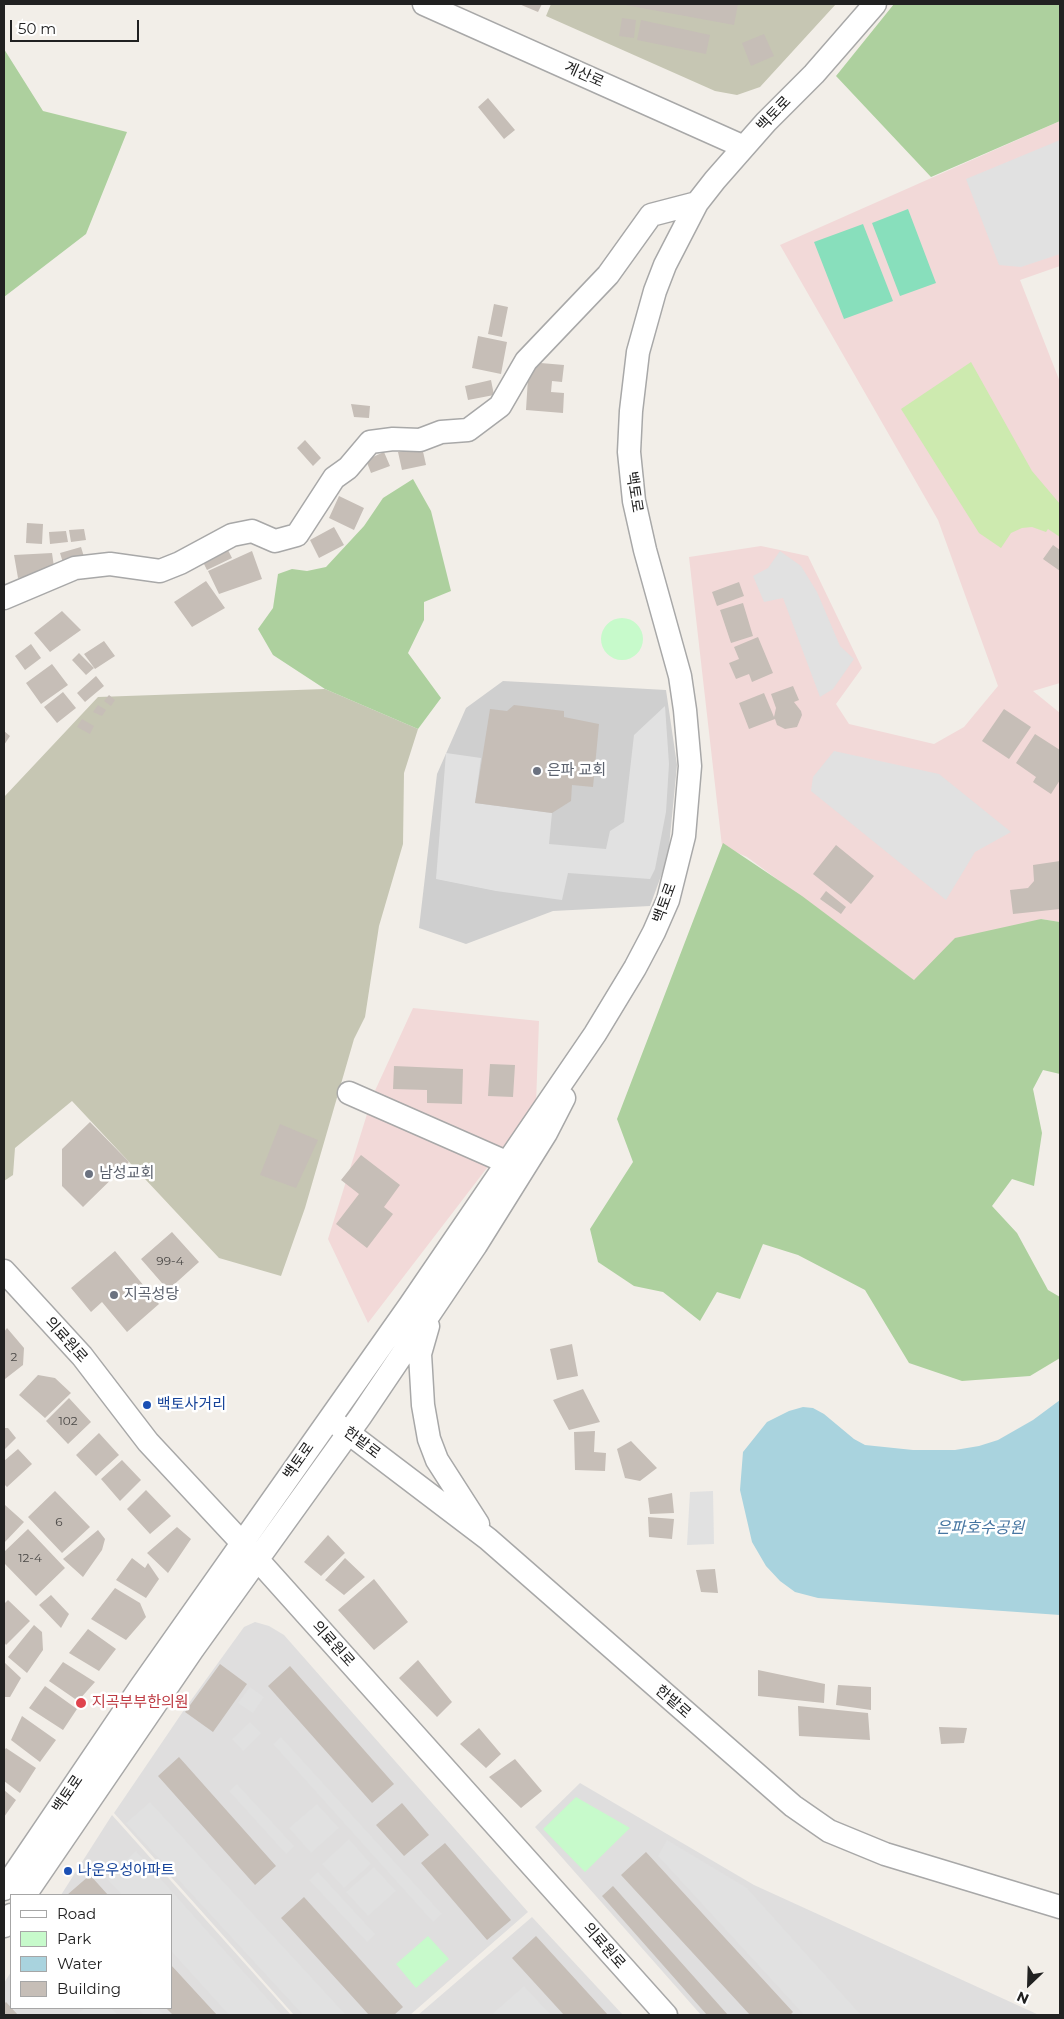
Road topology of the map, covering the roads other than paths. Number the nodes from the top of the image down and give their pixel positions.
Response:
1 (424, 4) edge
2 (875, 4) edge
3 (744, 147) junction
4 (697, 203) junction
5 (4, 598) edge
6 (350, 1093) dead end
7 (514, 1168) junction
8 (4, 1271) edge
9 (441, 1298) junction
10 (329, 1418) junction
11 (348, 1433) junction
12 (488, 1539) junction
13 (242, 1542) junction
14 (257, 1559) junction
15 (4, 1889) edge
16 (26, 1894) edge
17 (1060, 1907) edge
18 (666, 2015) edge

1 - 3 street, 계산로
2 - 3 street, 백토로
3 - 4 street, 백토로
4 - 5 street
4 - 7 street, 백토로
6 - 7 street
7 - 9 street, 백토로
7 - 10 street, 백토로
8 - 13 street, 의료원로
9 - 11 street, 백토로
9 - 12 street
10 - 11 street, 한밭로
10 - 13 street, 백토로
11 - 12 street, 한밭로
11 - 14 street, 백토로
12 - 17 street, 한밭로
13 - 14 street, 의료원로
13 - 15 street, 백토로
14 - 16 street, 백토로
14 - 18 street, 의료원로

